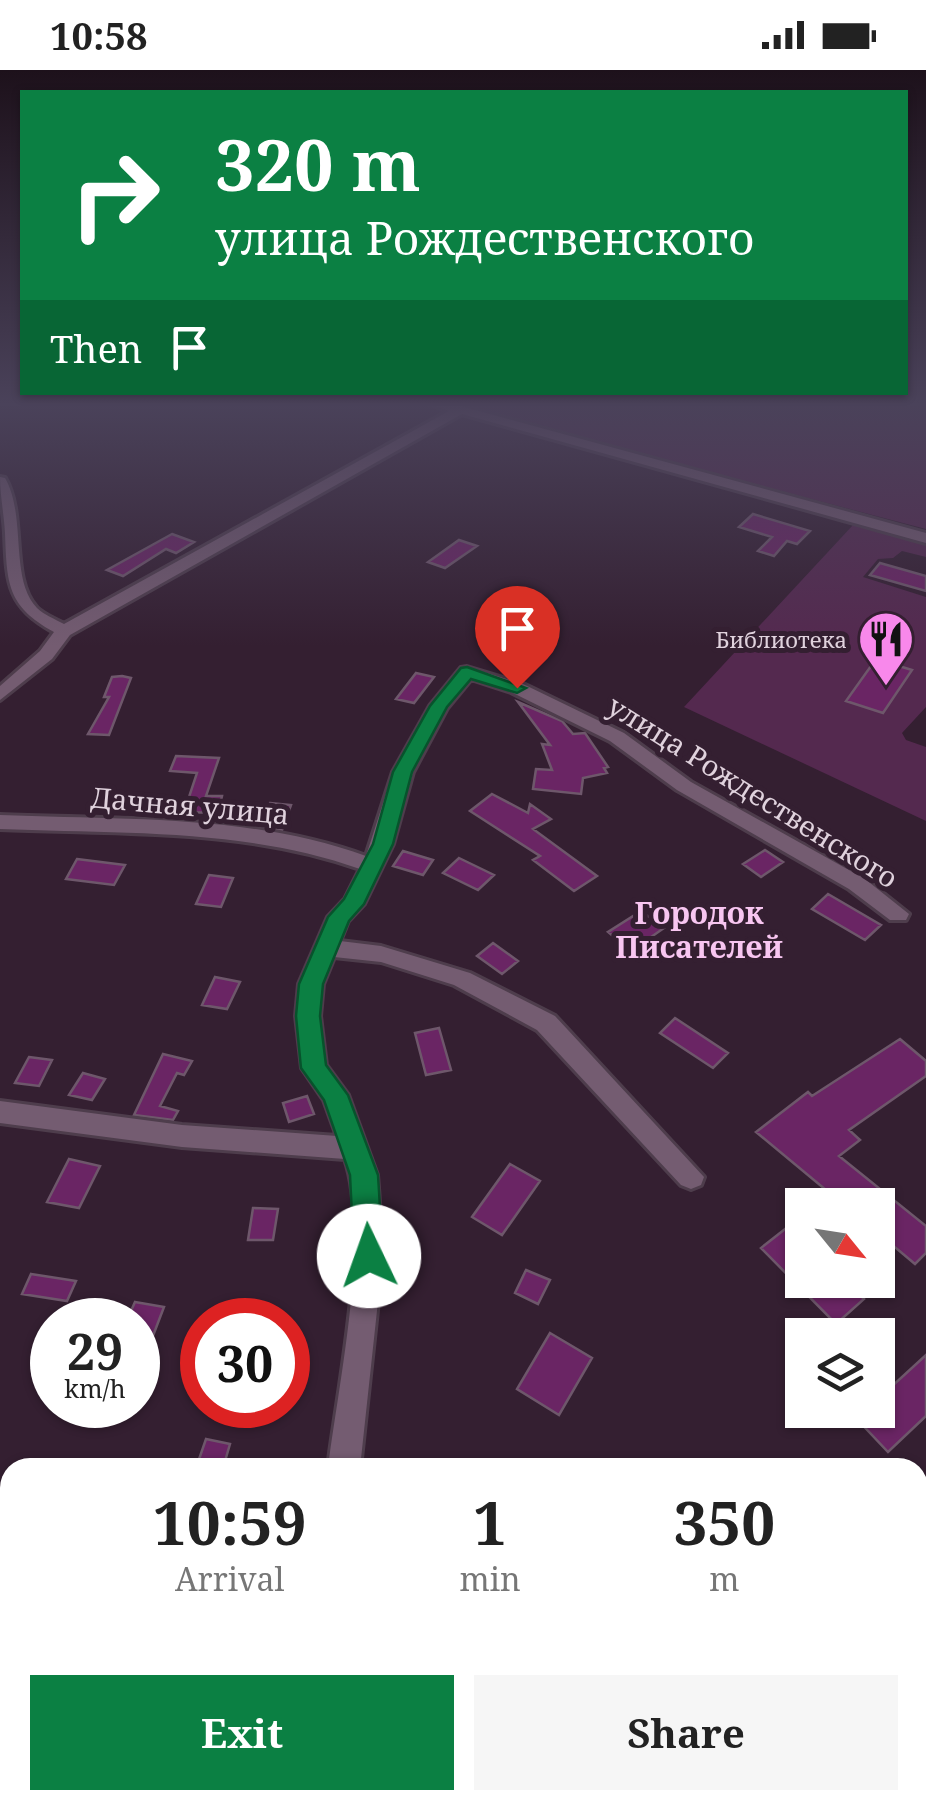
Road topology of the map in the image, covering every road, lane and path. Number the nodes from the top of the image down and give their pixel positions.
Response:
1 (2, 483) edge
2 (329, 483) edge
3 (726, 483) edge
4 (926, 538) edge
5 (64, 631) junction
6 (0, 695) edge
7 (0, 822) edge
8 (372, 866) junction
9 (898, 914) dead end
10 (326, 948) junction
11 (0, 1112) edge
12 (353, 1148) junction
13 (691, 1178) dead end
14 (345, 1458) edge

1 - 5 street
2 - 5 street
3 - 4 street
5 - 6 street
7 - 8 street, Дачная улица
8 - 9 street, улица Рождественского
8 - 10 street
10 - 12 street
10 - 13 street
11 - 12 street
12 - 14 street

